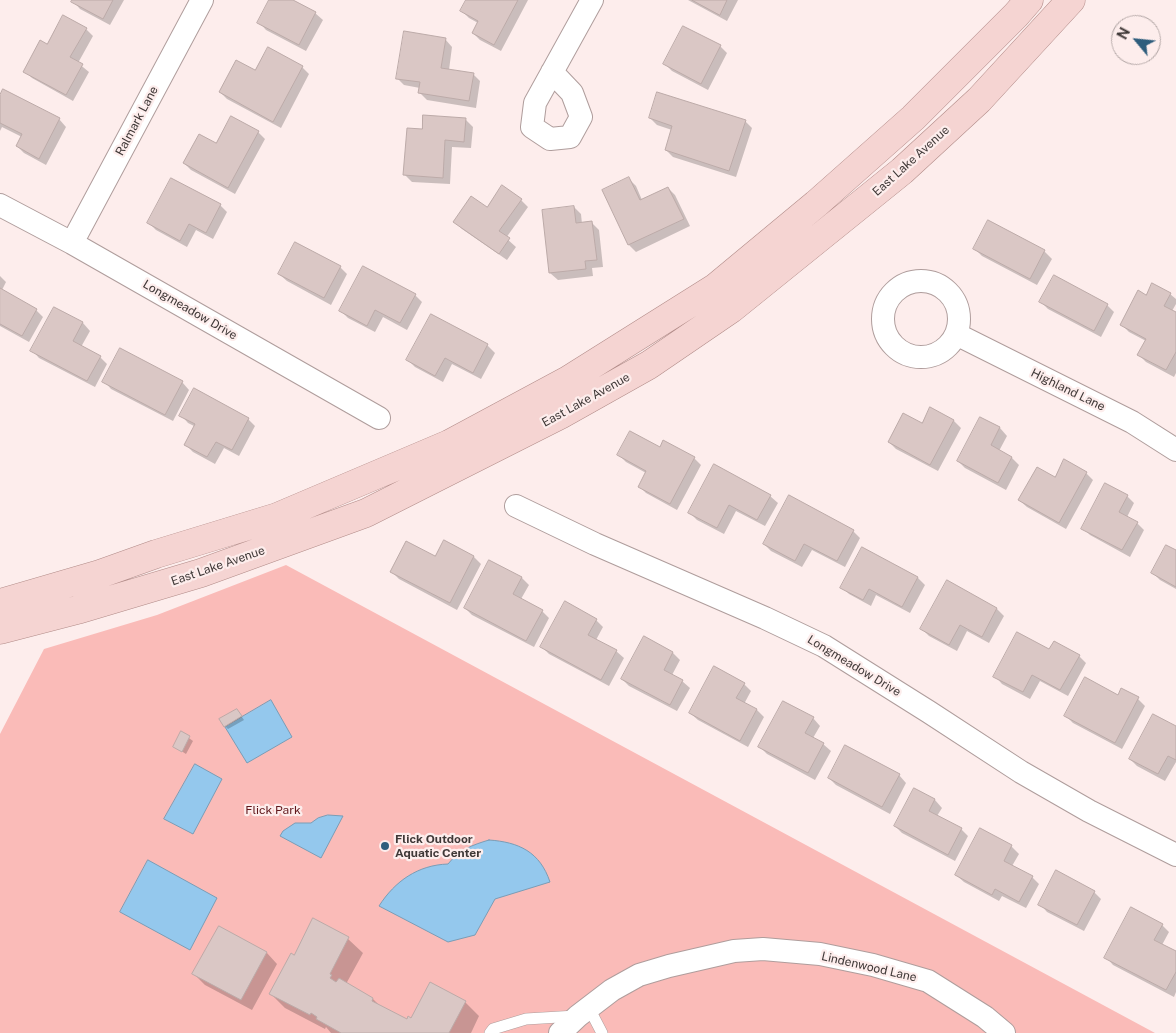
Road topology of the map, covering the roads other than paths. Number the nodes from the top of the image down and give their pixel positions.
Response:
1 (202, 0) edge
2 (592, 0) edge
3 (1029, 0) edge
4 (1070, 0) edge
5 (552, 72) dead end
6 (0, 206) edge
7 (72, 243) junction
8 (956, 334) dead end
9 (379, 418) dead end
10 (1176, 450) edge
11 (516, 506) dead end
12 (0, 602) edge
13 (0, 630) edge
14 (1176, 855) edge
15 (583, 1012) junction
16 (490, 1033) edge
17 (560, 1033) edge
18 (602, 1033) edge
19 (1004, 1033) edge

1 - 7 street, Ralmark Lane
2 - 5 street
3 - 12 main road, East Lake Avenue
4 - 13 main road, East Lake Avenue
6 - 7 street, Longmeadow Drive
7 - 9 street, Longmeadow Drive
8 - 10 street, Highland Lane
11 - 14 street, Longmeadow Drive
15 - 16 lane
15 - 17 street, Lindenwood Lane
15 - 18 lane
15 - 19 street, Lindenwood Lane

